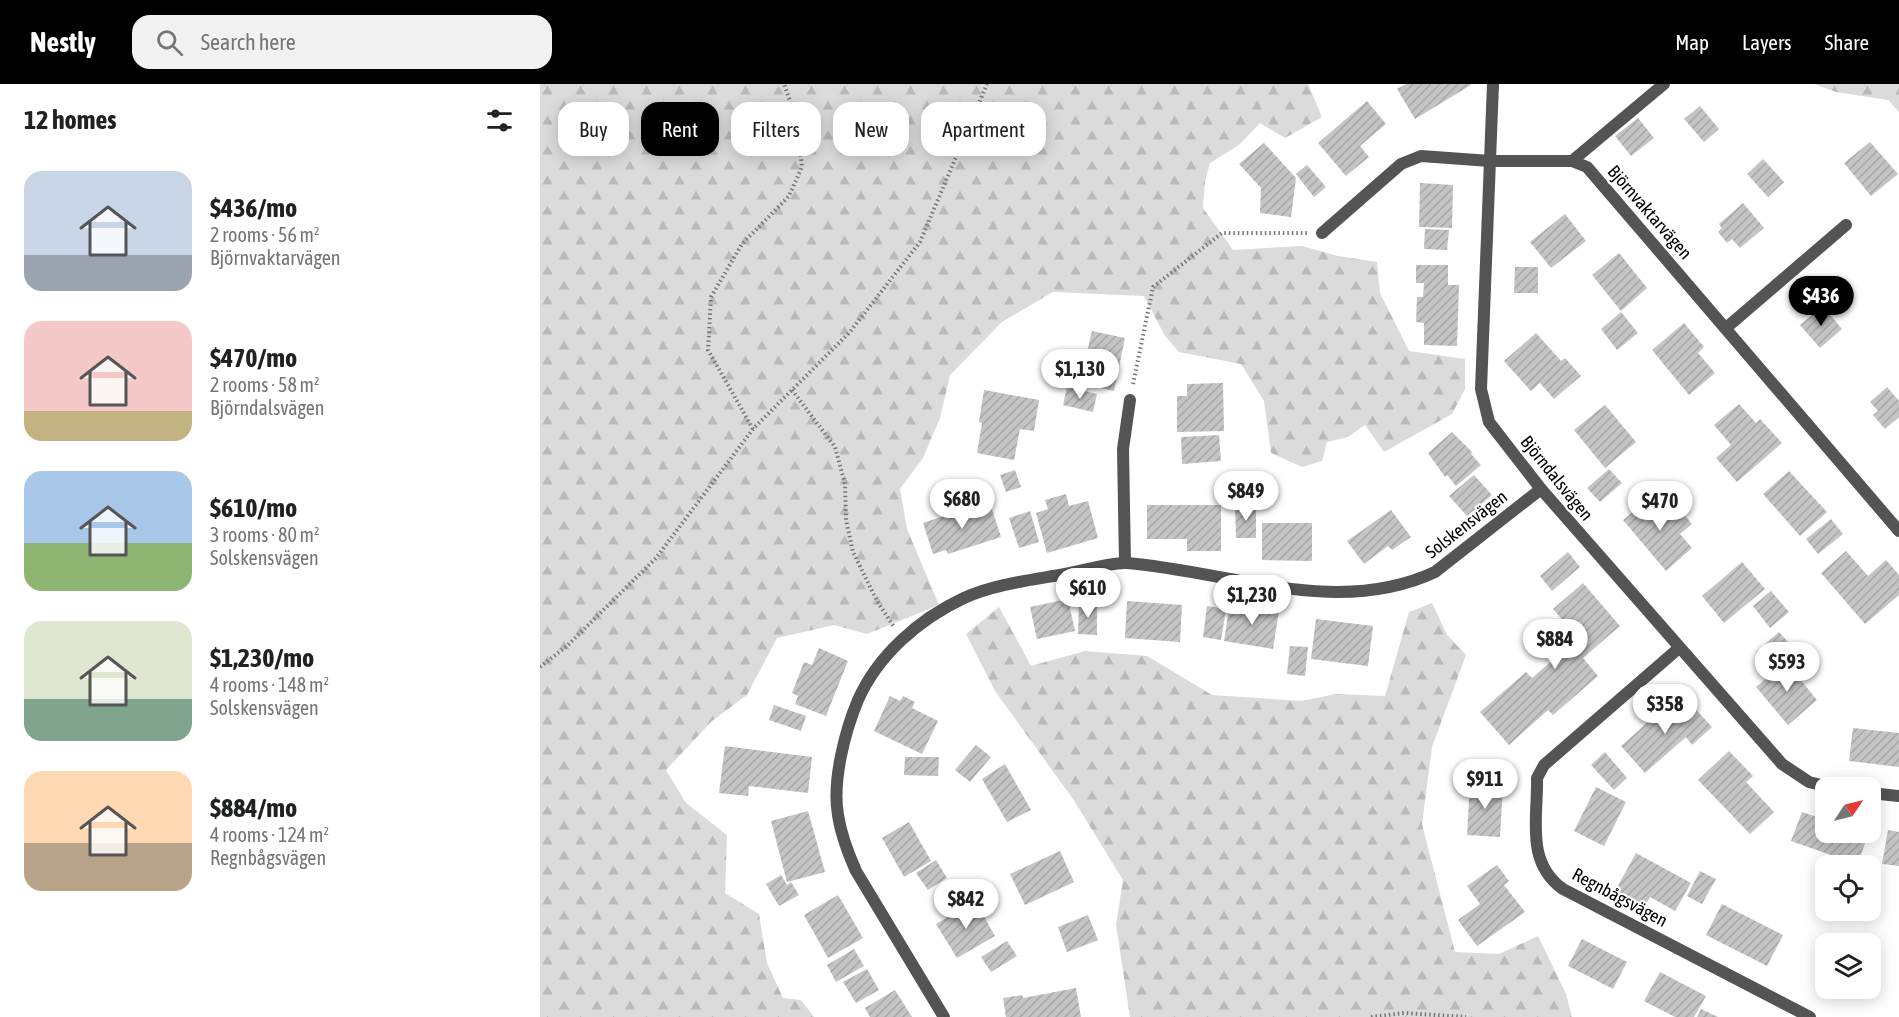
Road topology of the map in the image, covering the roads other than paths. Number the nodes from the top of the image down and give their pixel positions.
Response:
1 (1493, 84) edge
2 (1664, 84) edge
3 (1491, 161) junction
4 (1572, 161) junction
5 (1846, 225) dead end
6 (1322, 233) road end
7 (1726, 328) junction
8 (1130, 400) road end
9 (1541, 489) junction
10 (1899, 531) edge
11 (1125, 563) junction
12 (1679, 648) junction
13 (1815, 784) edge
14 (1881, 794) edge
15 (1899, 796) edge
16 (944, 1017) edge
17 (1810, 1017) edge

1 - 3 street, Björndalsvägen
2 - 4 street
3 - 4 street
3 - 6 street
3 - 9 street, Björndalsvägen
4 - 7 street, Björnvaktarvägen
5 - 7 street
7 - 10 street, Björnvaktarvägen
8 - 11 street
9 - 11 street, Solskensvägen
9 - 12 street, Björndalsvägen
11 - 16 street, Solskensvägen
12 - 13 street, Björndalsvägen
12 - 17 street, Regnbågsvägen
14 - 15 street

